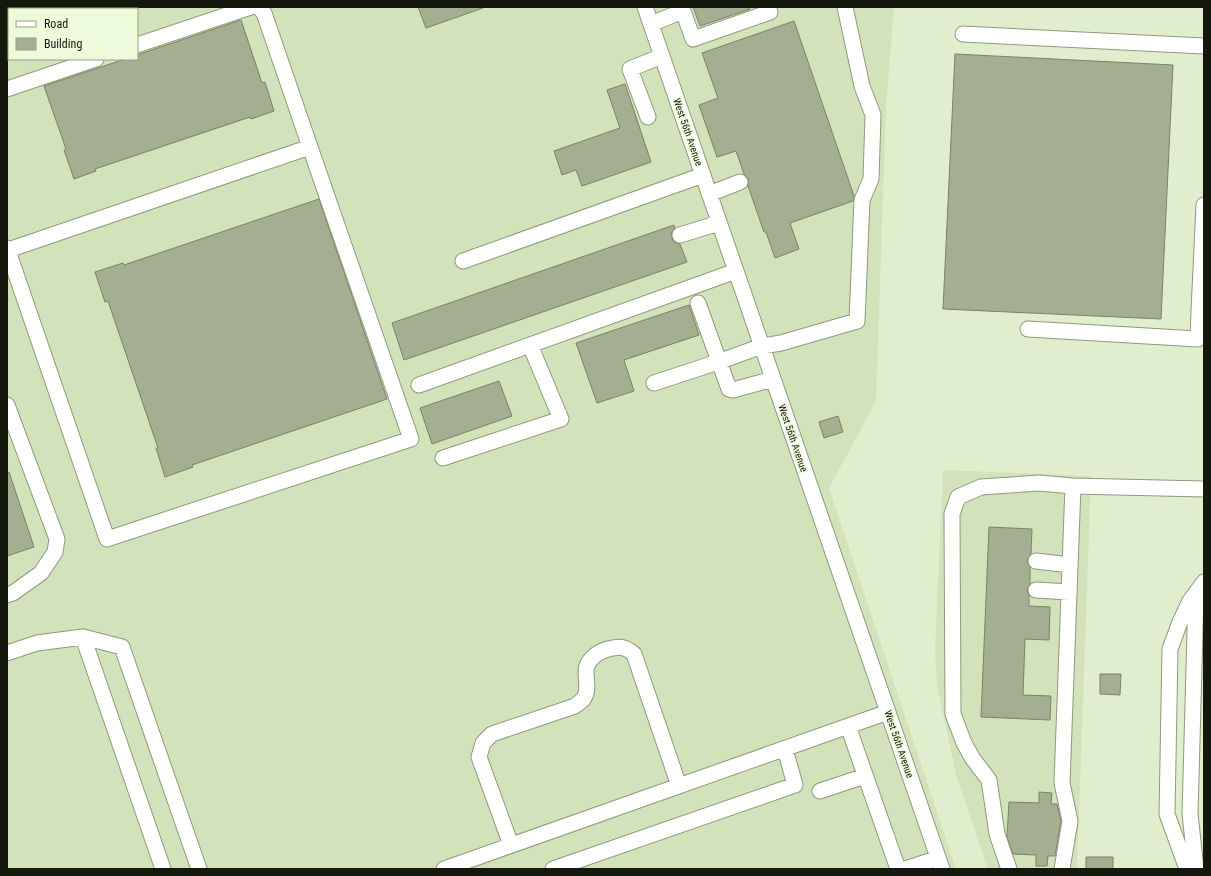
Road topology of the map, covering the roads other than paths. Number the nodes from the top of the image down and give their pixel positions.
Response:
1 (251, 7) edge
2 (257, 7) edge
3 (645, 7) edge
4 (768, 7) edge
5 (845, 7) edge
6 (682, 9) edge
7 (651, 24) junction
8 (962, 34) dead end
9 (138, 45) edge
10 (1204, 46) edge
11 (662, 56) junction
12 (93, 60) edge
13 (7, 89) edge
14 (648, 117) dead end
15 (310, 147) junction
16 (703, 175) junction
17 (740, 182) dead end
18 (709, 194) junction
19 (1204, 205) edge
20 (719, 223) junction
21 (680, 236) dead end
22 (7, 249) edge
23 (464, 261) dead end
24 (736, 270) junction
25 (698, 302) dead end
26 (1201, 312) edge
27 (1028, 329) dead end
28 (530, 345) junction
29 (762, 346) junction
30 (718, 362) junction
31 (773, 379) junction
32 (654, 383) dead end
33 (419, 385) dead end
34 (7, 405) edge
35 (443, 458) dead end
36 (1073, 486) junction
37 (1204, 489) edge
38 (1036, 561) dead end
39 (1070, 565) junction
40 (1200, 587) edge
41 (1036, 590) dead end
42 (1069, 592) junction
43 (7, 595) edge
44 (83, 638) junction
45 (7, 653) edge
46 (888, 712) junction
47 (848, 726) junction
48 (785, 749) junction
49 (866, 776) junction
50 (679, 786) junction
51 (820, 791) dead end
52 (511, 845) junction
53 (940, 864) edge
54 (163, 869) edge
55 (199, 869) edge
56 (444, 869) edge
57 (553, 869) edge
58 (898, 869) edge
59 (905, 869) edge
60 (1009, 869) edge
61 (1062, 869) edge
62 (1187, 869) edge
63 (1196, 869) edge

1 - 9 street
2 - 15 street
3 - 7 street, West 56th Avenue
4 - 6 street
5 - 29 street
6 - 7 street
7 - 11 street, West 56th Avenue
8 - 10 street
11 - 14 street
11 - 16 street, West 56th Avenue
12 - 13 street
15 - 22 street
15 - 22 street
16 - 18 street, West 56th Avenue
16 - 23 street
17 - 18 street
18 - 20 street, West 56th Avenue
19 - 26 street
20 - 21 street
20 - 24 street, West 56th Avenue
24 - 28 street
24 - 29 street, West 56th Avenue
25 - 30 street
26 - 27 street
28 - 33 street
28 - 35 street
29 - 30 street
29 - 31 street, West 56th Avenue
30 - 31 street
30 - 32 street
31 - 46 street, West 56th Avenue
34 - 43 street
36 - 37 street
36 - 39 street
36 - 60 street
38 - 39 street
39 - 42 street
40 - 62 street
40 - 63 street
41 - 42 street
42 - 61 street
44 - 45 street
44 - 54 street
44 - 55 street
46 - 47 street
46 - 53 street, West 56th Avenue
47 - 48 street
47 - 49 street
48 - 50 street
48 - 57 street
49 - 51 street
49 - 58 street
50 - 52 street
50 - 52 street
52 - 56 street
53 - 59 street

